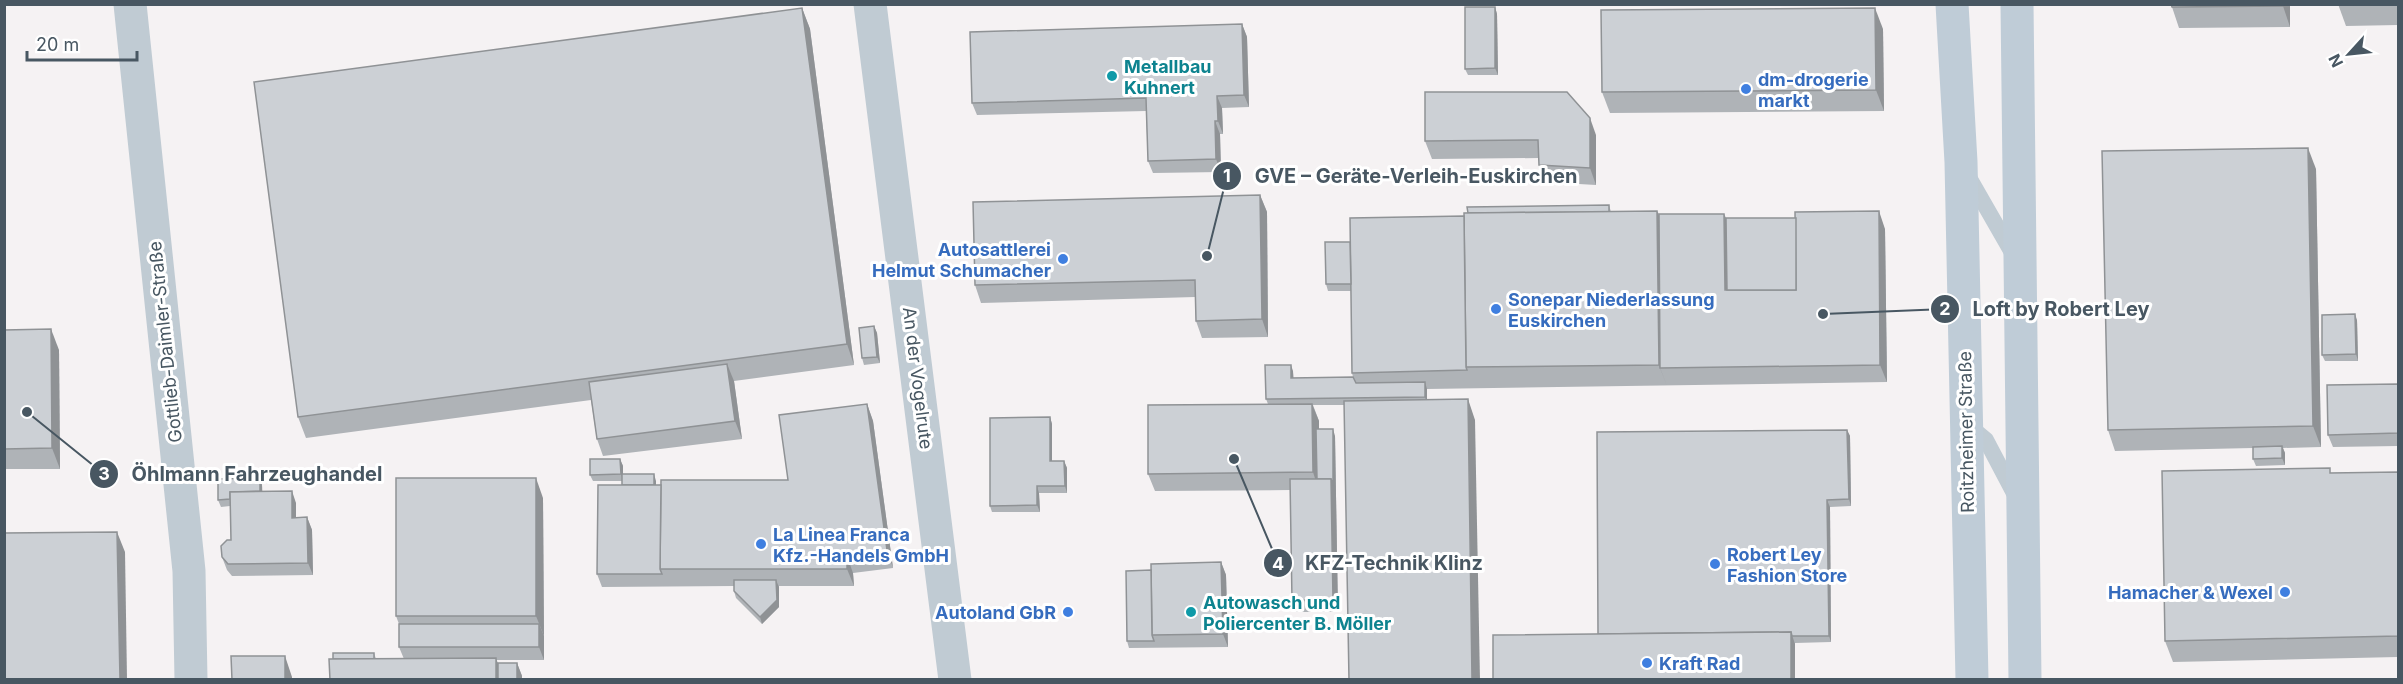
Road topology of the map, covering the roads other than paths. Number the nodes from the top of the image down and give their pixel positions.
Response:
1 (130, 4) edge
2 (870, 4) edge
3 (1952, 4) edge
4 (2017, 4) edge
5 (1975, 207) junction
6 (2019, 264) junction
7 (1965, 423) junction
8 (2024, 511) junction
9 (190, 680) edge
10 (955, 680) edge
11 (1972, 680) edge
12 (2025, 680) edge

1 - 9 street, Gottlieb-Daimler-Straße
2 - 10 street, An der Vogelrute
3 - 5 street, Roitzheimer Straße
4 - 6 street
5 - 6 lane
5 - 7 street, Roitzheimer Straße
6 - 8 street
7 - 8 lane
7 - 11 street, Roitzheimer Straße
8 - 12 street

